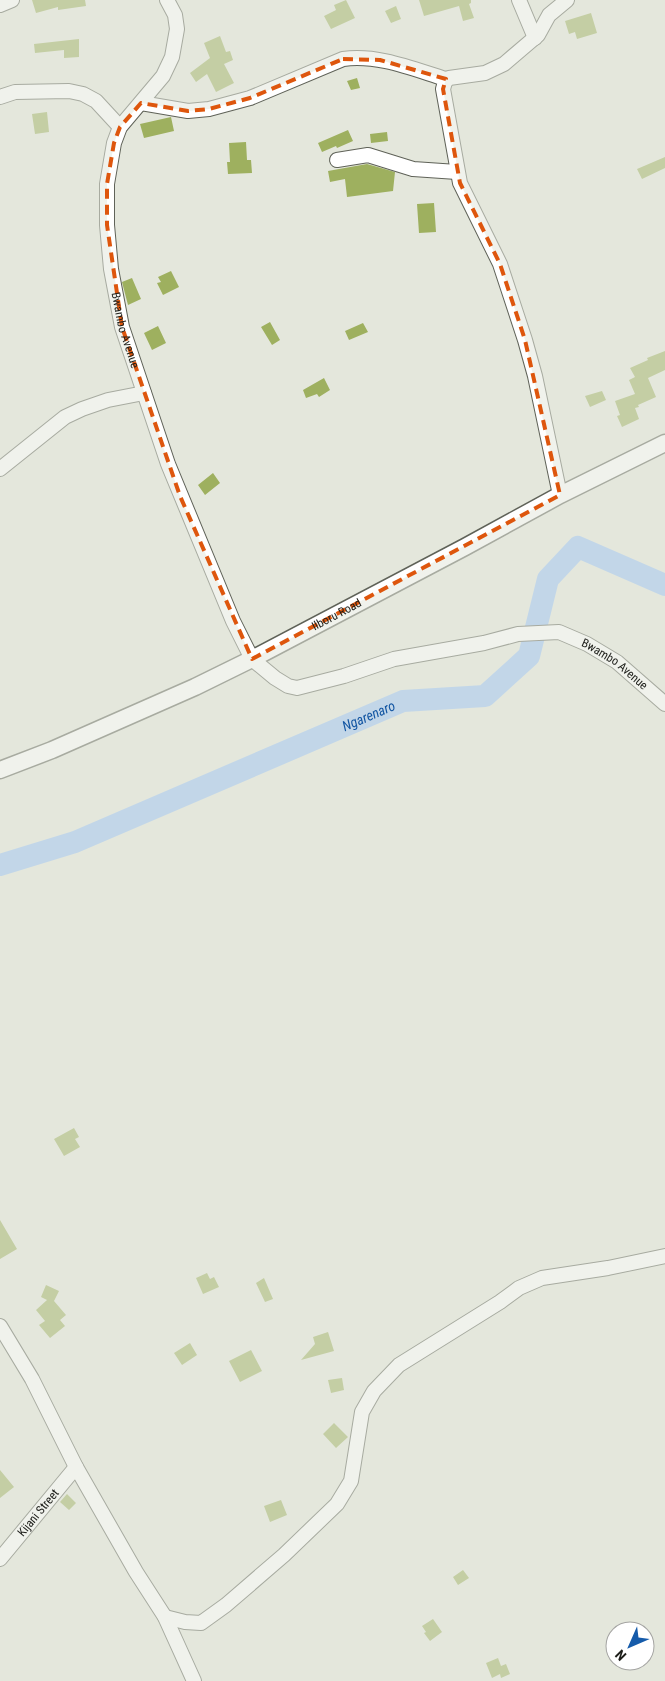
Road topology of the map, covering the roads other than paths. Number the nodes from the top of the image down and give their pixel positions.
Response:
1 (12, 0) edge
2 (167, 0) edge
3 (518, 0) edge
4 (568, 0) edge
5 (0, 5) edge
6 (535, 38) junction
7 (446, 80) junction
8 (0, 97) edge
9 (142, 103) junction
10 (120, 127) junction
11 (337, 160) dead end
12 (457, 172) junction
13 (144, 393) junction
14 (665, 443) edge
15 (0, 470) edge
16 (560, 495) junction
17 (252, 659) junction
18 (665, 704) edge
19 (0, 770) edge
20 (665, 1256) edge
21 (0, 1326) edge
22 (76, 1467) junction
23 (0, 1559) edge
24 (164, 1617) junction
25 (194, 1681) edge

1 - 5 street
2 - 9 street, Bwambo Avenue
3 - 6 street
4 - 6 street
6 - 7 street
7 - 9 street
7 - 12 street
8 - 10 street
9 - 10 street, Bwambo Avenue
10 - 13 street, Bwambo Avenue
11 - 12 street
12 - 16 street
13 - 15 street
13 - 17 street, Bwambo Avenue
14 - 16 street, Ilboru Road
16 - 17 street, Ilboru Road
17 - 18 street, Bwambo Avenue
17 - 19 street, Ilboru Road
20 - 24 street
21 - 22 street
22 - 23 street, Kijani Street
22 - 24 street
24 - 25 street

